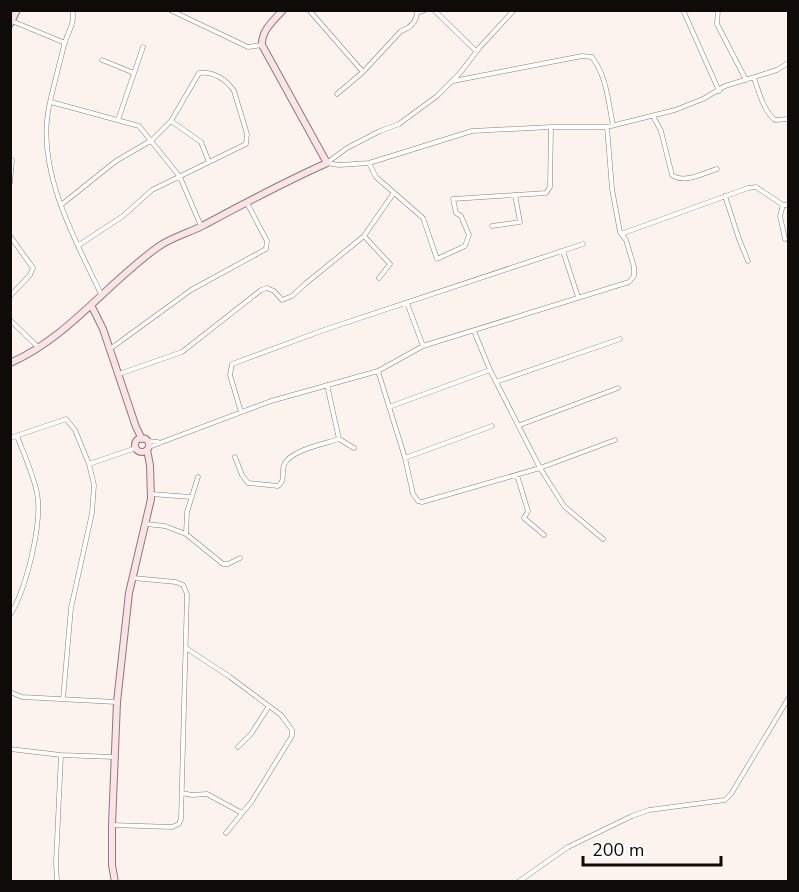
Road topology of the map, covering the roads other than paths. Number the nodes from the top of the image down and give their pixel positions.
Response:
1 (17, 10) edge
2 (72, 10) edge
3 (170, 10) edge
4 (283, 10) edge
5 (309, 10) edge
6 (425, 10) edge
7 (434, 10) edge
8 (514, 10) edge
9 (683, 10) edge
10 (718, 10) edge
11 (11, 22) edge
12 (65, 43) junction
13 (262, 45) junction
14 (143, 48) dead end
15 (476, 51) junction
16 (102, 60) dead end
17 (789, 63) edge
18 (363, 72) junction
19 (134, 74) junction
20 (754, 78) junction
21 (746, 80) junction
22 (452, 81) junction
23 (718, 91) junction
24 (337, 94) dead end
25 (51, 102) junction
26 (653, 116) junction
27 (789, 119) edge
28 (118, 120) junction
29 (171, 121) junction
30 (613, 125) junction
31 (551, 127) junction
32 (607, 127) junction
33 (152, 140) junction
34 (12, 160) edge
35 (208, 162) junction
36 (327, 163) junction
37 (369, 163) junction
38 (717, 169) dead end
39 (180, 177) junction
40 (10, 183) edge
41 (393, 194) junction
42 (515, 195) junction
43 (725, 196) junction
44 (246, 201) junction
45 (786, 205) edge
46 (61, 206) junction
47 (201, 226) junction
48 (492, 226) dead end
49 (621, 234) junction
50 (10, 236) edge
51 (364, 236) junction
52 (785, 239) dead end
53 (583, 244) dead end
54 (79, 245) junction
55 (562, 251) junction
56 (748, 261) dead end
57 (379, 278) dead end
58 (101, 294) junction
59 (10, 296) edge
60 (578, 297) junction
61 (407, 303) junction
62 (91, 305) junction
63 (10, 320) edge
64 (474, 331) junction
65 (620, 339) dead end
66 (423, 346) junction
67 (39, 348) junction
68 (110, 349) junction
69 (10, 363) edge
70 (378, 370) junction
71 (490, 370) junction
72 (118, 374) junction
73 (496, 382) junction
74 (327, 385) junction
75 (618, 387) dead end
76 (389, 407) junction
77 (241, 412) junction
78 (520, 424) junction
79 (492, 426) dead end
80 (17, 436) junction
81 (10, 438) edge
82 (339, 439) junction
83 (615, 440) dead end
84 (143, 447) junction
85 (354, 448) dead end
86 (235, 457) dead end
87 (405, 458) junction
88 (89, 464) junction
89 (540, 468) junction
90 (518, 476) junction
91 (198, 477) dead end
92 (151, 494) junction
93 (191, 497) junction
94 (145, 524) junction
95 (186, 534) junction
96 (544, 535) dead end
97 (603, 539) dead end
98 (240, 558) dead end
99 (133, 578) junction
100 (10, 615) edge
101 (186, 648) junction
102 (10, 692) edge
103 (63, 699) junction
104 (789, 699) edge
105 (117, 702) junction
106 (269, 706) junction
107 (238, 747) dead end
108 (10, 749) edge
109 (61, 755) junction
110 (114, 757) junction
111 (182, 793) junction
112 (242, 813) junction
113 (112, 825) junction
114 (226, 833) dead end
115 (57, 882) edge
116 (115, 882) edge
117 (518, 882) edge

1 - 11 street
2 - 12 street
3 - 13 street
4 - 13 street
5 - 18 street
6 - 18 street
7 - 15 street
8 - 15 street
9 - 23 street
10 - 21 street
11 - 12 street
12 - 25 street
13 - 36 street
14 - 19 street
15 - 22 street
16 - 19 street
17 - 20 street
18 - 24 street
19 - 28 street
20 - 21 street
20 - 27 street
21 - 23 street
22 - 30 street
22 - 36 street
23 - 26 street
25 - 28 street
25 - 46 street
26 - 30 street
26 - 38 street
28 - 33 street
29 - 33 street
29 - 35 street
29 - 35 street
30 - 32 street
31 - 32 street
31 - 37 street
31 - 42 street
32 - 49 street
33 - 39 street
33 - 46 street
34 - 40 street
35 - 39 street
36 - 37 street
36 - 44 street
37 - 41 street
39 - 47 street
39 - 54 street
41 - 42 street
41 - 51 street
42 - 48 street
43 - 45 street
43 - 49 street
43 - 56 street
44 - 47 street
44 - 68 street
45 - 52 street
46 - 54 street
47 - 58 street
49 - 60 street
50 - 59 street
51 - 57 street
51 - 72 street
53 - 55 street
54 - 58 street
55 - 60 street
55 - 61 street
58 - 62 street
60 - 64 street
61 - 66 street
61 - 77 street
62 - 67 street
62 - 68 street
63 - 67 street
64 - 66 street
64 - 71 street
65 - 73 street
66 - 70 street
67 - 69 street
68 - 72 street
70 - 74 street
70 - 76 street
71 - 73 street
71 - 76 street
72 - 84 street
73 - 78 street
74 - 77 street
74 - 82 street
75 - 78 street
76 - 87 street
77 - 84 street
78 - 89 street
79 - 87 street
80 - 81 street
80 - 88 street
80 - 100 street
82 - 85 street
82 - 86 street
83 - 89 street
84 - 88 street
84 - 92 street
87 - 90 street
88 - 103 street
89 - 90 street
89 - 97 street
90 - 96 street
91 - 93 street
92 - 93 street
92 - 94 street
93 - 95 street
94 - 95 street
94 - 99 street
95 - 98 street
99 - 101 street
99 - 105 street
101 - 106 street
101 - 111 street
102 - 103 street
103 - 105 street
104 - 117 street
105 - 110 street
106 - 107 street
106 - 112 street
108 - 109 street
109 - 110 street
109 - 115 street
110 - 113 street
111 - 112 street
111 - 113 street
112 - 114 street
113 - 116 street

